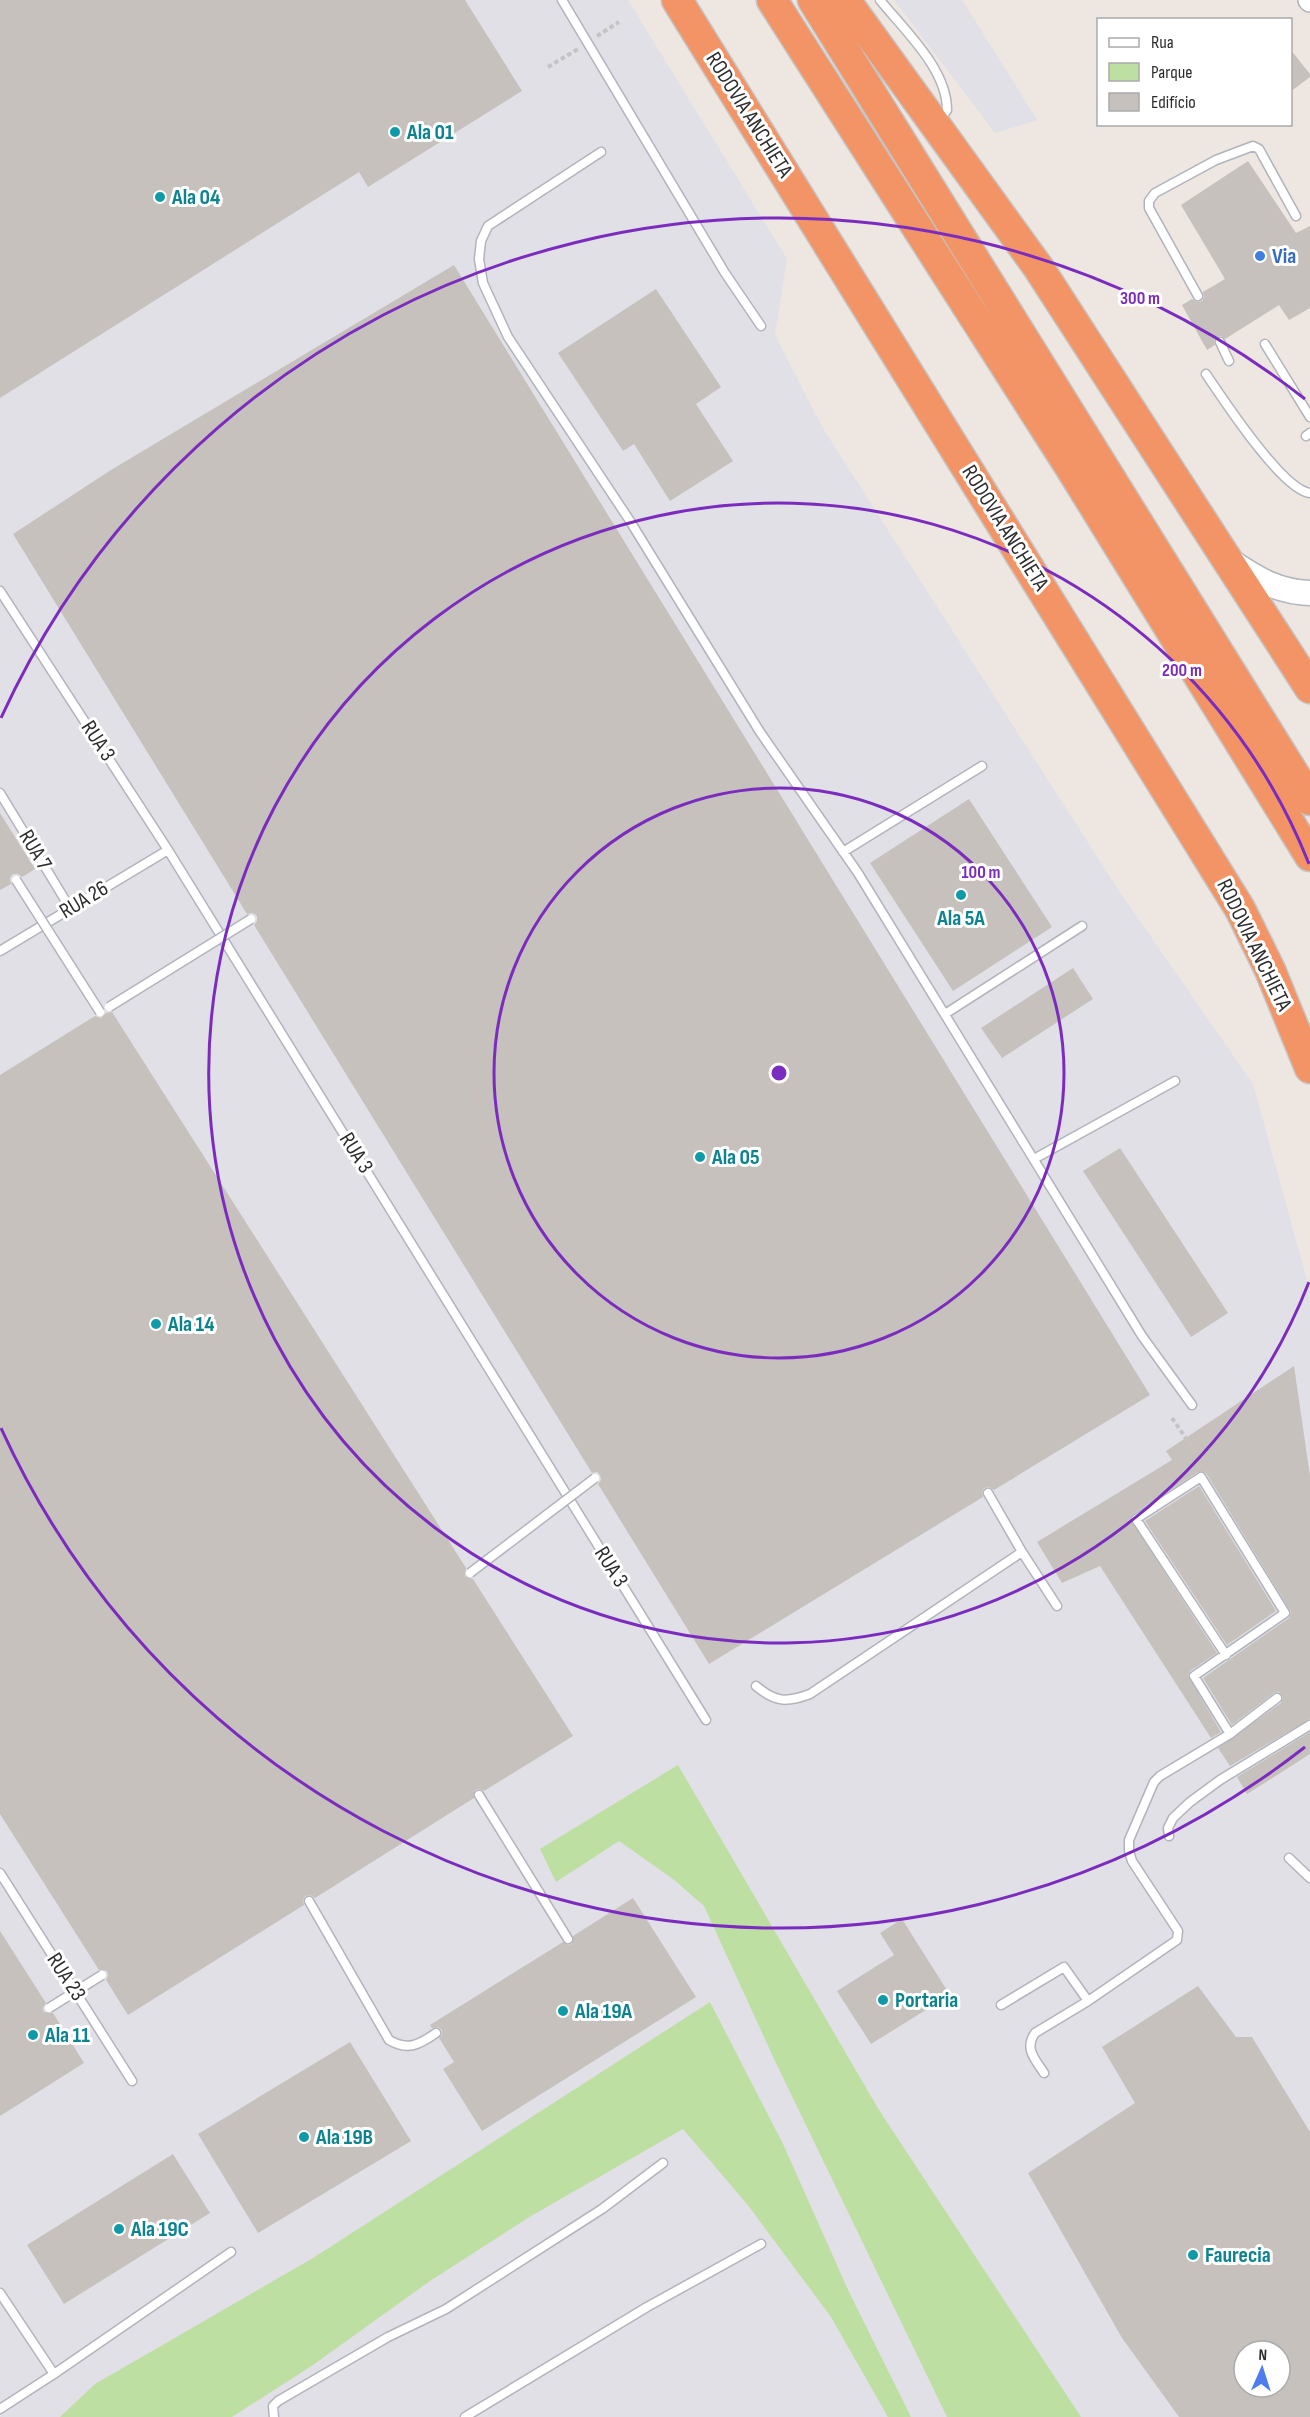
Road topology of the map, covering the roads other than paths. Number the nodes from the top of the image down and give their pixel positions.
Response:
1 (562, 0) edge
2 (677, 0) edge
3 (772, 0) edge
4 (813, 0) edge
5 (845, 0) edge
6 (880, 0) edge
7 (936, 125) junction
8 (601, 152) dead end
9 (1296, 216) dead end
10 (1198, 296) dead end
11 (760, 326) dead end
12 (1220, 342) dead end
13 (1265, 344) dead end
14 (1229, 361) dead end
15 (1206, 374) dead end
16 (1310, 417) edge
17 (1310, 494) edge
18 (1227, 559) junction
19 (0, 591) edge
20 (1310, 593) edge
21 (1268, 621) junction
22 (1292, 642) dead end
23 (1310, 688) edge
24 (982, 766) dead end
25 (0, 793) edge
26 (1310, 800) edge
27 (168, 850) junction
28 (843, 852) junction
29 (1310, 856) edge
30 (16, 880) dead end
31 (70, 908) junction
32 (251, 919) dead end
33 (1082, 926) dead end
34 (0, 951) edge
35 (109, 1007) dead end
36 (100, 1012) dead end
37 (945, 1014) junction
38 (1310, 1068) edge
39 (1175, 1081) dead end
40 (1034, 1159) junction
41 (1192, 1405) dead end
42 (594, 1478) dead end
43 (988, 1493) dead end
44 (1022, 1552) junction
45 (470, 1574) dead end
46 (1057, 1606) dead end
47 (1226, 1655) junction
48 (756, 1686) dead end
49 (1277, 1698) dead end
50 (706, 1720) dead end
51 (1310, 1725) edge
52 (1230, 1734) junction
53 (479, 1795) dead end
54 (1169, 1836) dead end
55 (1289, 1858) dead end
56 (0, 1873) edge
57 (1310, 1878) edge
58 (309, 1901) dead end
59 (568, 1939) dead end
60 (102, 1975) dead end
61 (1088, 2001) junction
62 (1001, 2005) dead end
63 (49, 2008) dead end
64 (436, 2033) dead end
65 (1044, 2073) dead end
66 (132, 2081) dead end
67 (663, 2163) dead end
68 (761, 2244) dead end
69 (231, 2252) dead end
70 (0, 2293) edge
71 (54, 2374) junction
72 (0, 2409) edge
73 (274, 2417) edge
74 (465, 2417) edge

1 - 11 lane
2 - 38 highway, RODOVIA ANCHIETA
3 - 29 highway
4 - 26 highway
5 - 7 highway
6 - 7 lane
7 - 18 highway
8 - 28 lane
9 - 10 lane
12 - 14 lane
13 - 16 lane
15 - 17 lane
18 - 20 main road
18 - 21 highway
19 - 27 lane, RUA 3
21 - 22 lane
21 - 23 highway
24 - 28 lane
25 - 31 lane, RUA 7
27 - 31 lane, RUA 26
27 - 50 lane, RUA 3
28 - 37 lane
30 - 36 lane, bridge
31 - 34 lane, RUA 26
32 - 35 lane, bridge
33 - 37 lane
37 - 40 lane
39 - 40 lane
40 - 41 lane
42 - 45 lane, bridge
43 - 44 lane
44 - 46 lane
44 - 48 lane
47 - 47 lane
47 - 52 lane
49 - 52 lane
51 - 54 lane
52 - 61 lane
53 - 59 lane
55 - 57 lane
56 - 66 lane, RUA 23
58 - 64 lane
60 - 63 lane, bridge
61 - 62 lane
61 - 65 lane
67 - 73 lane
68 - 74 lane
69 - 71 lane
70 - 71 lane
71 - 72 lane

